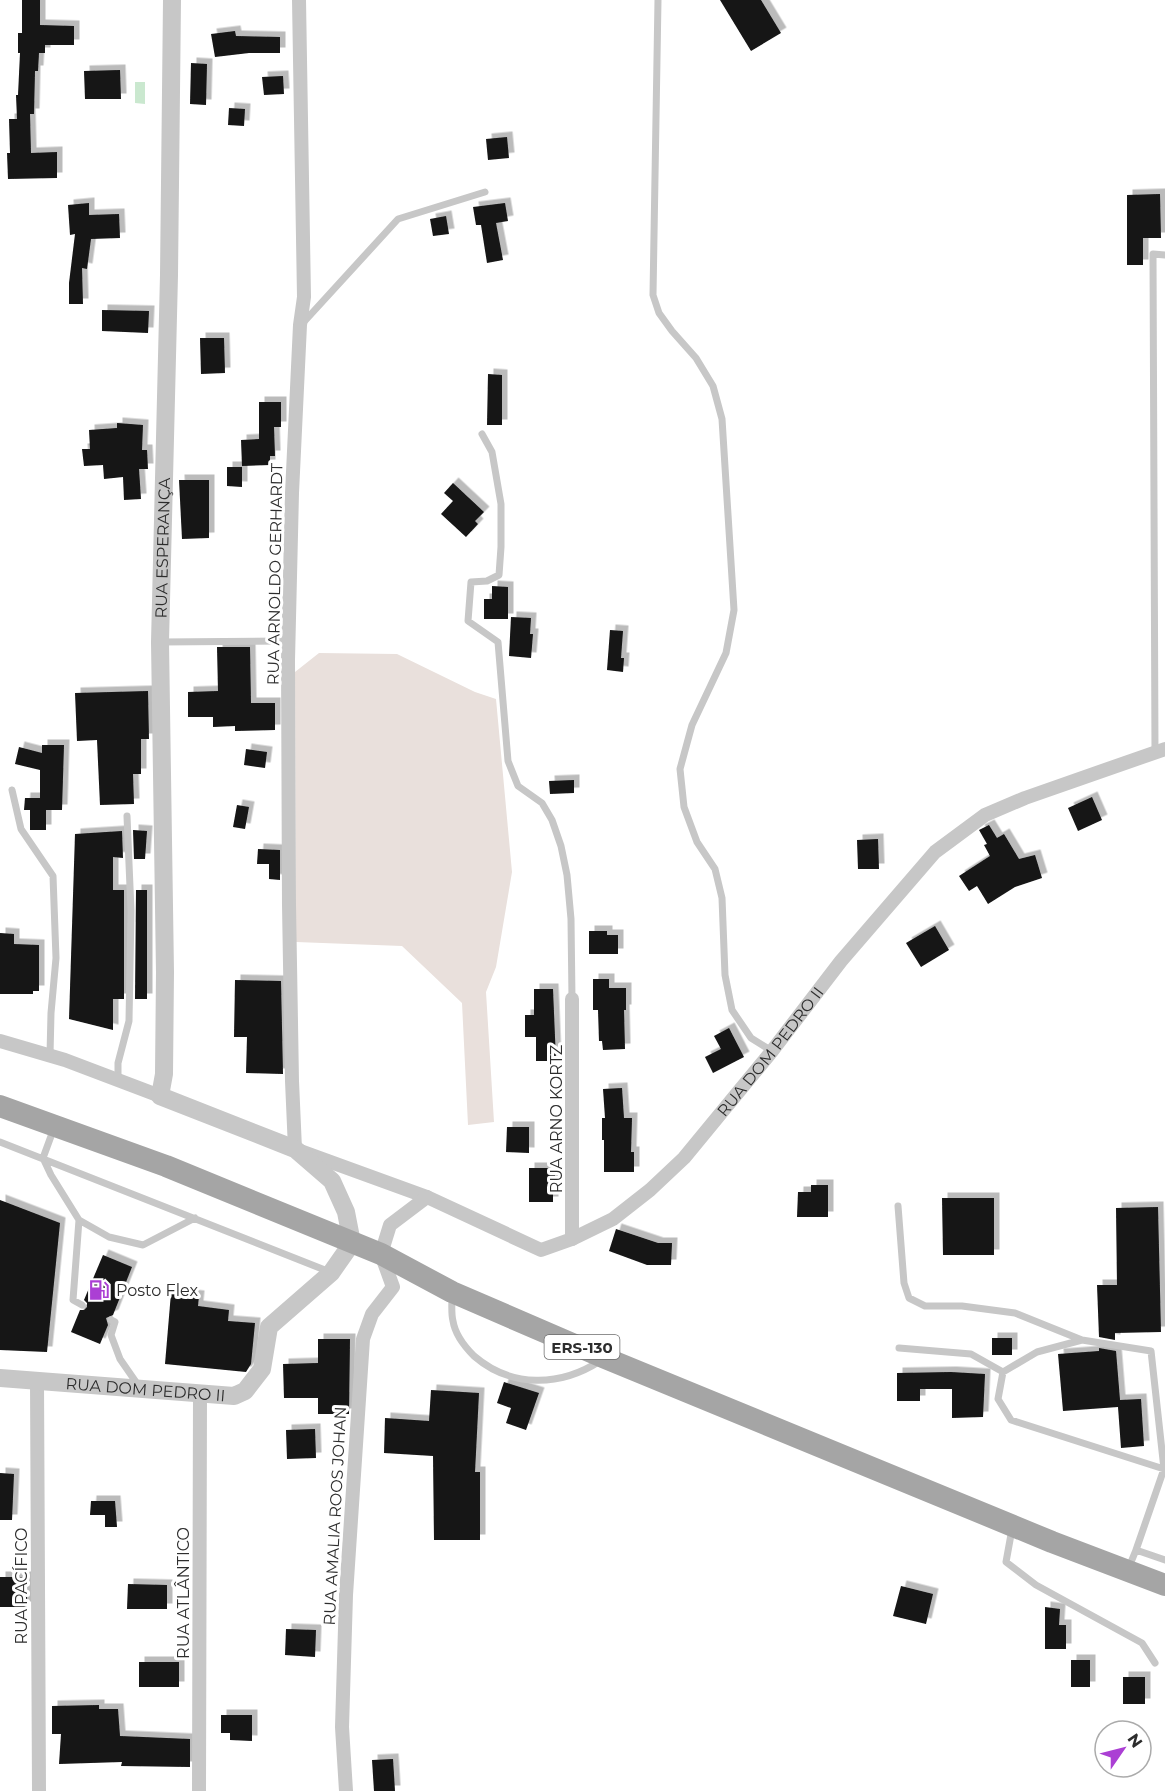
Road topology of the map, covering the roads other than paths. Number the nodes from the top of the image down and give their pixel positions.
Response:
1 (172, 0) edge
2 (299, 0) edge
3 (658, 0) edge
4 (485, 192) dead end
5 (1165, 255) edge
6 (300, 326) junction
7 (482, 434) dead end
8 (289, 641) junction
9 (160, 642) junction
10 (1160, 751) edge
11 (12, 790) dead end
12 (127, 816) dead end
13 (572, 999) joint
14 (0, 1041) edge
15 (772, 1051) junction
16 (50, 1056) junction
17 (118, 1080) junction
18 (160, 1096) junction
19 (0, 1106) edge
20 (55, 1125) junction
21 (0, 1142) edge
22 (295, 1149) junction
23 (43, 1158) junction
24 (427, 1197) junction
25 (897, 1206) dead end
26 (195, 1218) junction
27 (79, 1220) junction
28 (572, 1239) junction
29 (352, 1244) junction
30 (381, 1254) junction
31 (331, 1273) junction
32 (452, 1292) junction
33 (82, 1305) dead end
34 (111, 1320) dead end
35 (1082, 1340) junction
36 (899, 1348) dead end
37 (605, 1358) junction
38 (1003, 1372) junction
39 (0, 1378) edge
40 (37, 1382) junction
41 (142, 1389) junction
42 (200, 1395) junction
43 (1164, 1469) edge
44 (1012, 1526) junction
45 (1136, 1550) junction
46 (1165, 1560) edge
47 (1127, 1571) junction
48 (1165, 1585) edge
49 (1155, 1663) dead end
50 (39, 1791) edge
51 (199, 1791) edge
52 (346, 1791) edge

1 - 9 street, RUA ESPERANÇA
2 - 6 street, RUA ARNOLDO GERHARDT
3 - 15 lane
4 - 6 lane
5 - 10 lane
6 - 8 street, RUA ARNOLDO GERHARDT
7 - 13 lane
8 - 9 lane
8 - 22 street, RUA ARNOLDO GERHARDT
9 - 18 street, RUA ESPERANÇA
10 - 15 street, RUA DOM PEDRO II
11 - 16 lane
12 - 17 lane
13 - 28 street, RUA ARNO KORTZ
14 - 16 street
15 - 28 street, RUA DOM PEDRO II
16 - 17 street
17 - 18 street
18 - 22 street
19 - 20 main road, ERS-130
20 - 23 lane
20 - 29 main road, ERS-130
21 - 23 lane
22 - 24 street, RUA DOM PEDRO II
22 - 29 street
23 - 26 lane
23 - 27 lane
24 - 28 street, RUA DOM PEDRO II
24 - 30 street
25 - 35 lane
26 - 27 lane
26 - 31 lane
27 - 33 lane
29 - 30 main road, ERS-130
29 - 31 street, RUA DOM PEDRO II
30 - 32 main road, ERS-130
30 - 52 street, RUA AMALIA ROOS JOHAN
31 - 42 street, RUA DOM PEDRO II
32 - 37 main road, ERS-130
32 - 37 lane
34 - 41 lane
35 - 38 lane
35 - 43 lane
36 - 38 lane
37 - 44 main road, ERS-130
38 - 43 lane
39 - 40 street, RUA DOM PEDRO II
40 - 41 street, RUA DOM PEDRO II
40 - 50 street, RUA PACÍFICO
41 - 42 street, RUA DOM PEDRO II
42 - 51 street, RUA ATLÂNTICO
43 - 45 lane
44 - 47 main road, ERS-130
44 - 49 lane
45 - 46 lane
45 - 47 lane
47 - 48 main road, ERS-130

